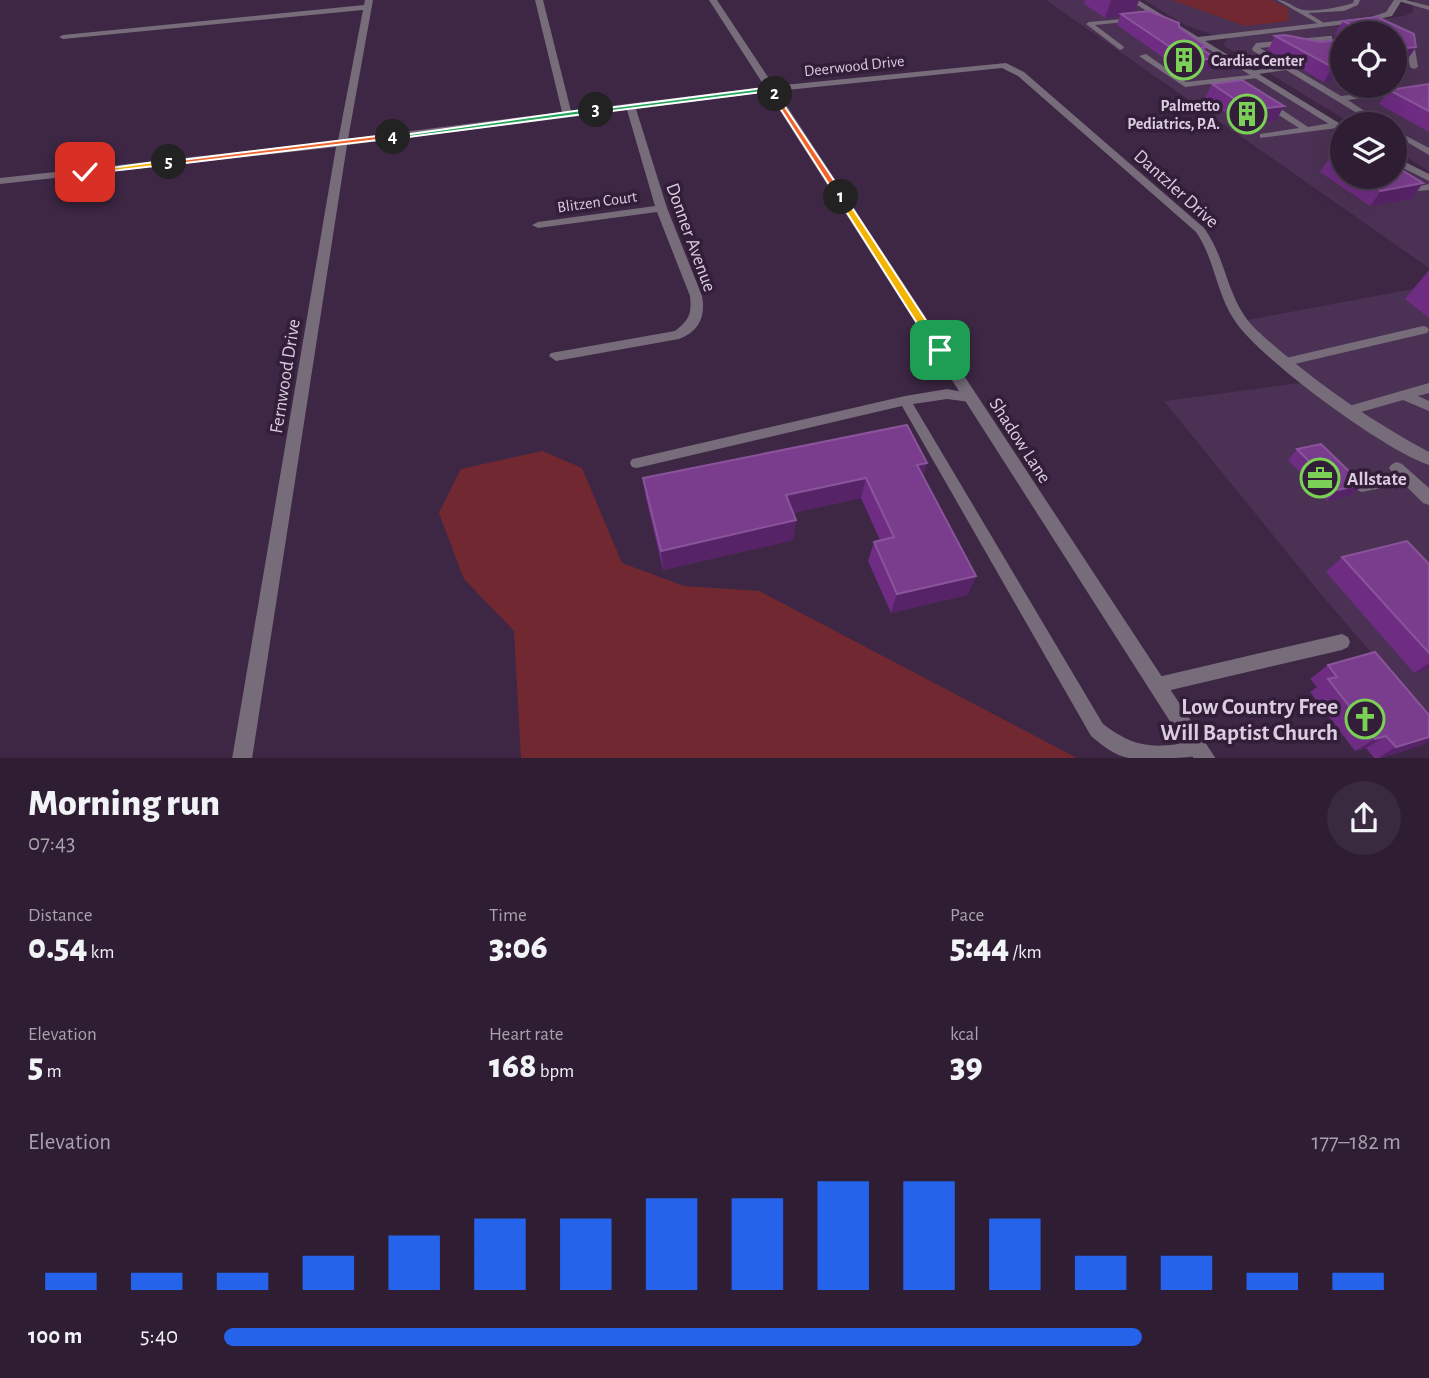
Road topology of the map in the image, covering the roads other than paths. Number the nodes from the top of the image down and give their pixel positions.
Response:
1 (539, 0) edge
2 (713, 0) edge
3 (1280, 0) edge
4 (1357, 0) edge
5 (1398, 0) edge
6 (369, 3) edge
7 (1134, 3) edge
8 (1428, 7) edge
9 (1301, 12) junction
10 (1162, 17) junction
11 (1376, 17) junction
12 (1149, 19) edge
13 (1137, 20) edge
14 (1322, 24) junction
15 (1308, 26) junction
16 (63, 37) dead end
17 (1199, 39) junction
18 (1120, 48) dead end
19 (1143, 56) dead end
20 (1003, 65) joint
21 (1414, 67) dead end
22 (1287, 68) junction
23 (1255, 74) junction
24 (771, 89) junction
25 (1347, 98) edge
26 (1340, 99) junction
27 (1262, 101) edge
28 (631, 106) junction
29 (1361, 112) edge
30 (567, 114) junction
31 (1330, 121) edge
32 (1330, 128) edge
33 (1307, 130) junction
34 (1263, 136) dead end
35 (1407, 139) edge
36 (342, 144) junction
37 (1429, 152) edge
38 (1407, 166) edge
39 (1429, 178) edge
40 (0, 181) edge
41 (1407, 187) edge
42 (1429, 187) edge
43 (661, 208) junction
44 (538, 225) dead end
45 (1423, 330) dead end
46 (556, 356) dead end
47 (1286, 362) junction
48 (1429, 388) edge
49 (1405, 395) junction
50 (970, 397) junction
51 (905, 401) junction
52 (1429, 406) edge
53 (1347, 411) junction
54 (1429, 459) edge
55 (637, 463) dead end
56 (1343, 467) edge
57 (1402, 472) joint
58 (1429, 498) edge
59 (1342, 642) dead end
60 (1158, 685) junction
61 (1203, 753) edge
62 (242, 758) edge

1 - 30 street
2 - 24 street, Shadow Lane
3 - 9 lane
4 - 9 lane
5 - 8 lane
5 - 11 street
6 - 16 street
6 - 36 street, Fernwood Drive
7 - 10 street
9 - 14 lane
10 - 12 lane
10 - 17 street
11 - 14 street
11 - 21 lane
13 - 18 lane
14 - 15 street
15 - 17 street
15 - 22 lane
17 - 23 street
19 - 23 lane
20 - 24 street, Deerwood Drive
20 - 47 street, Dantzler Drive
22 - 23 lane
22 - 26 lane
23 - 31 street
24 - 28 street, Deerwood Drive
24 - 50 street, Shadow Lane
25 - 26 lane
26 - 29 lane
27 - 33 lane
28 - 30 street, Deerwood Drive
28 - 43 street, Donner Avenue
30 - 36 street, Deerwood Drive
32 - 33 lane
33 - 34 lane
35 - 37 lane
36 - 40 street, Deerwood Drive
36 - 62 street, Fernwood Drive
38 - 39 street
41 - 42 lane
43 - 44 street, Blitzen Court
43 - 46 street, Donner Avenue
45 - 47 lane
47 - 53 street, Dantzler Drive
48 - 49 lane
49 - 52 lane
49 - 53 lane
50 - 51 lane
50 - 60 street, Shadow Lane
51 - 55 lane
51 - 61 lane
53 - 54 street, Dantzler Drive
56 - 57 lane
57 - 58 street
59 - 60 lane
60 - 61 street, Shadow Lane

